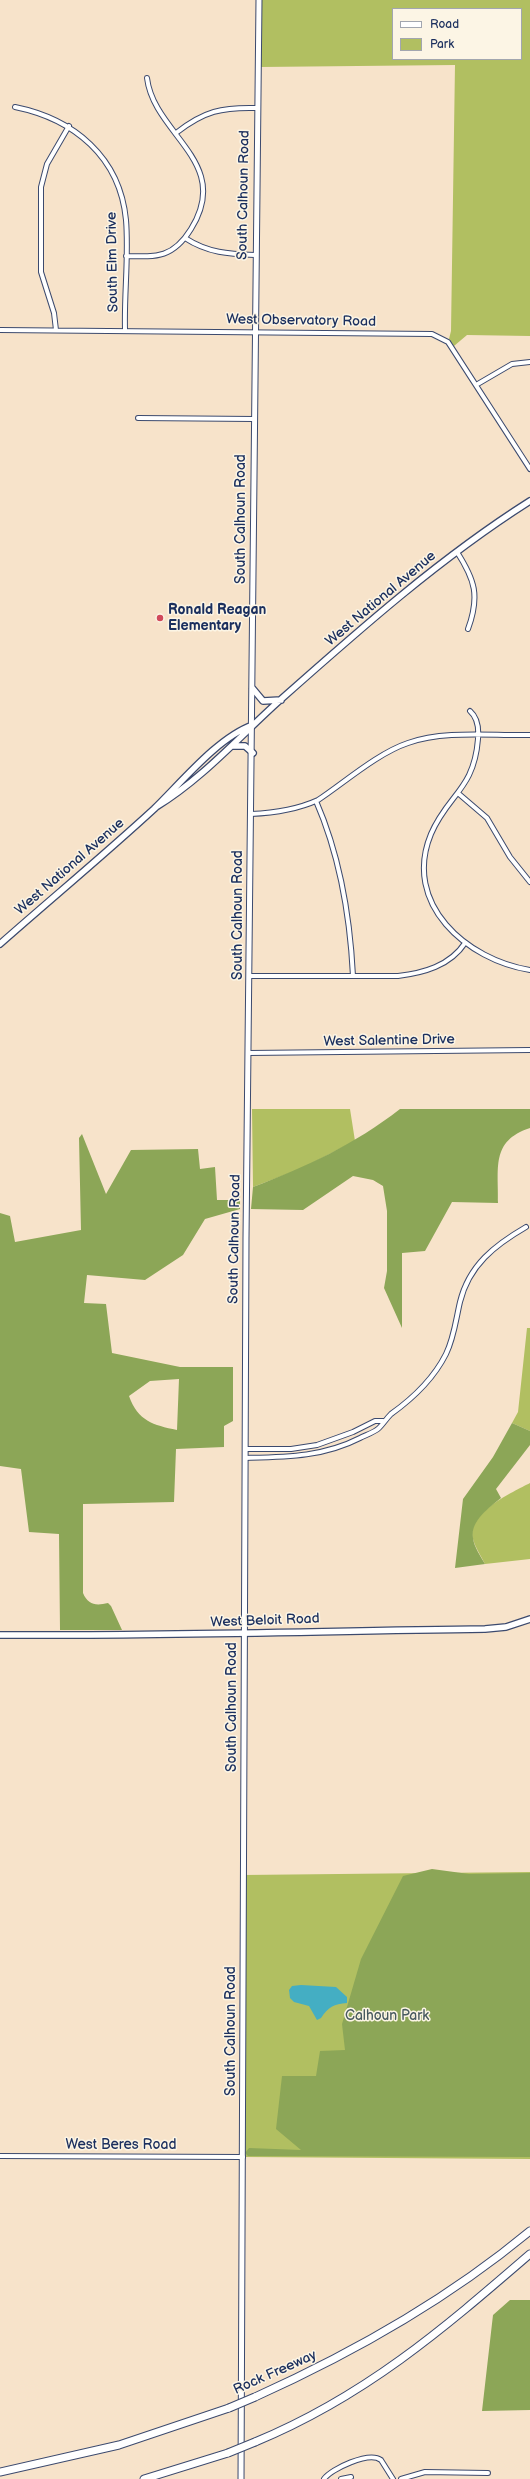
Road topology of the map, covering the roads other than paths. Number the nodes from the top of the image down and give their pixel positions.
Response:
1 (259, 0) edge
2 (147, 78) dead end
3 (15, 107) dead end
4 (257, 108) junction
5 (69, 126) junction
6 (176, 133) junction
7 (185, 238) junction
8 (255, 255) junction
9 (126, 256) junction
10 (125, 329) junction
11 (0, 330) edge
12 (56, 330) junction
13 (254, 332) junction
14 (530, 362) edge
15 (476, 386) junction
16 (138, 418) dead end
17 (254, 419) junction
18 (530, 469) edge
19 (530, 501) edge
20 (457, 552) junction
21 (468, 629) dead end
22 (253, 689) junction
23 (281, 700) junction
24 (470, 711) dead end
25 (253, 725) junction
26 (530, 735) edge
27 (478, 736) junction
28 (229, 748) junction
29 (253, 753) junction
30 (459, 794) junction
31 (316, 801) junction
32 (156, 807) junction
33 (251, 814) junction
34 (530, 882) edge
35 (465, 943) junction
36 (0, 944) edge
37 (530, 970) edge
38 (249, 976) junction
39 (353, 976) junction
40 (530, 1050) edge
41 (248, 1053) junction
42 (526, 1227) dead end
43 (383, 1421) junction
44 (349, 1434) junction
45 (352, 1442) junction
46 (315, 1446) junction
47 (245, 1449) junction
48 (316, 1454) junction
49 (245, 1458) junction
50 (530, 1619) edge
51 (245, 1633) junction
52 (0, 1635) edge
53 (0, 2156) edge
54 (242, 2157) junction
55 (530, 2231) edge
56 (530, 2254) edge
57 (0, 2472) edge
58 (488, 2473) dead end
59 (351, 2477) dead end
60 (144, 2479) edge
61 (241, 2479) edge
62 (324, 2479) edge
63 (341, 2479) edge
64 (393, 2479) edge
65 (401, 2479) edge

1 - 4 street, South Calhoun Road
2 - 6 street
3 - 5 street, South Elm Drive
4 - 6 street
4 - 8 street, South Calhoun Road
5 - 9 street, South Elm Drive
5 - 12 street
6 - 7 street
7 - 8 street
7 - 9 street
8 - 13 street, South Calhoun Road
9 - 10 street, South Elm Drive
10 - 12 street, West Observatory Road
10 - 13 street, West Observatory Road
11 - 12 street, West Observatory Road
13 - 15 street, West Observatory Road
13 - 17 street, South Calhoun Road
14 - 15 street
15 - 18 street, West Observatory Road
16 - 17 street
17 - 22 street, South Calhoun Road
19 - 20 main road, West National Avenue
20 - 21 street
20 - 23 main road, West National Avenue
22 - 23 main road
22 - 25 street, South Calhoun Road
23 - 25 main road, West National Avenue
24 - 27 street
25 - 28 main road, West National Avenue
25 - 29 street, South Calhoun Road
25 - 32 main road, West National Avenue
26 - 27 street
27 - 30 street
27 - 31 street
28 - 29 main road
28 - 32 main road, West National Avenue
29 - 33 street, South Calhoun Road
30 - 34 street
30 - 35 street
31 - 33 street
31 - 39 street
32 - 36 main road, West National Avenue
33 - 38 street, South Calhoun Road
35 - 37 street
35 - 39 street
38 - 39 street
38 - 41 street, South Calhoun Road
40 - 41 street, West Salentine Drive
41 - 47 street, South Calhoun Road
42 - 43 street
43 - 44 street
43 - 45 street
44 - 45 street
44 - 46 street
45 - 48 street
46 - 47 street
46 - 48 street
47 - 49 street, South Calhoun Road
48 - 49 street
49 - 51 street, South Calhoun Road
50 - 51 main road, West Beloit Road
51 - 52 main road, West Beloit Road
51 - 54 street, South Calhoun Road
53 - 54 street, West Beres Road
54 - 61 street, South Calhoun Road
55 - 57 highway, Rock Freeway, bridge
56 - 60 highway, bridge
58 - 65 street
59 - 63 street
62 - 64 street

